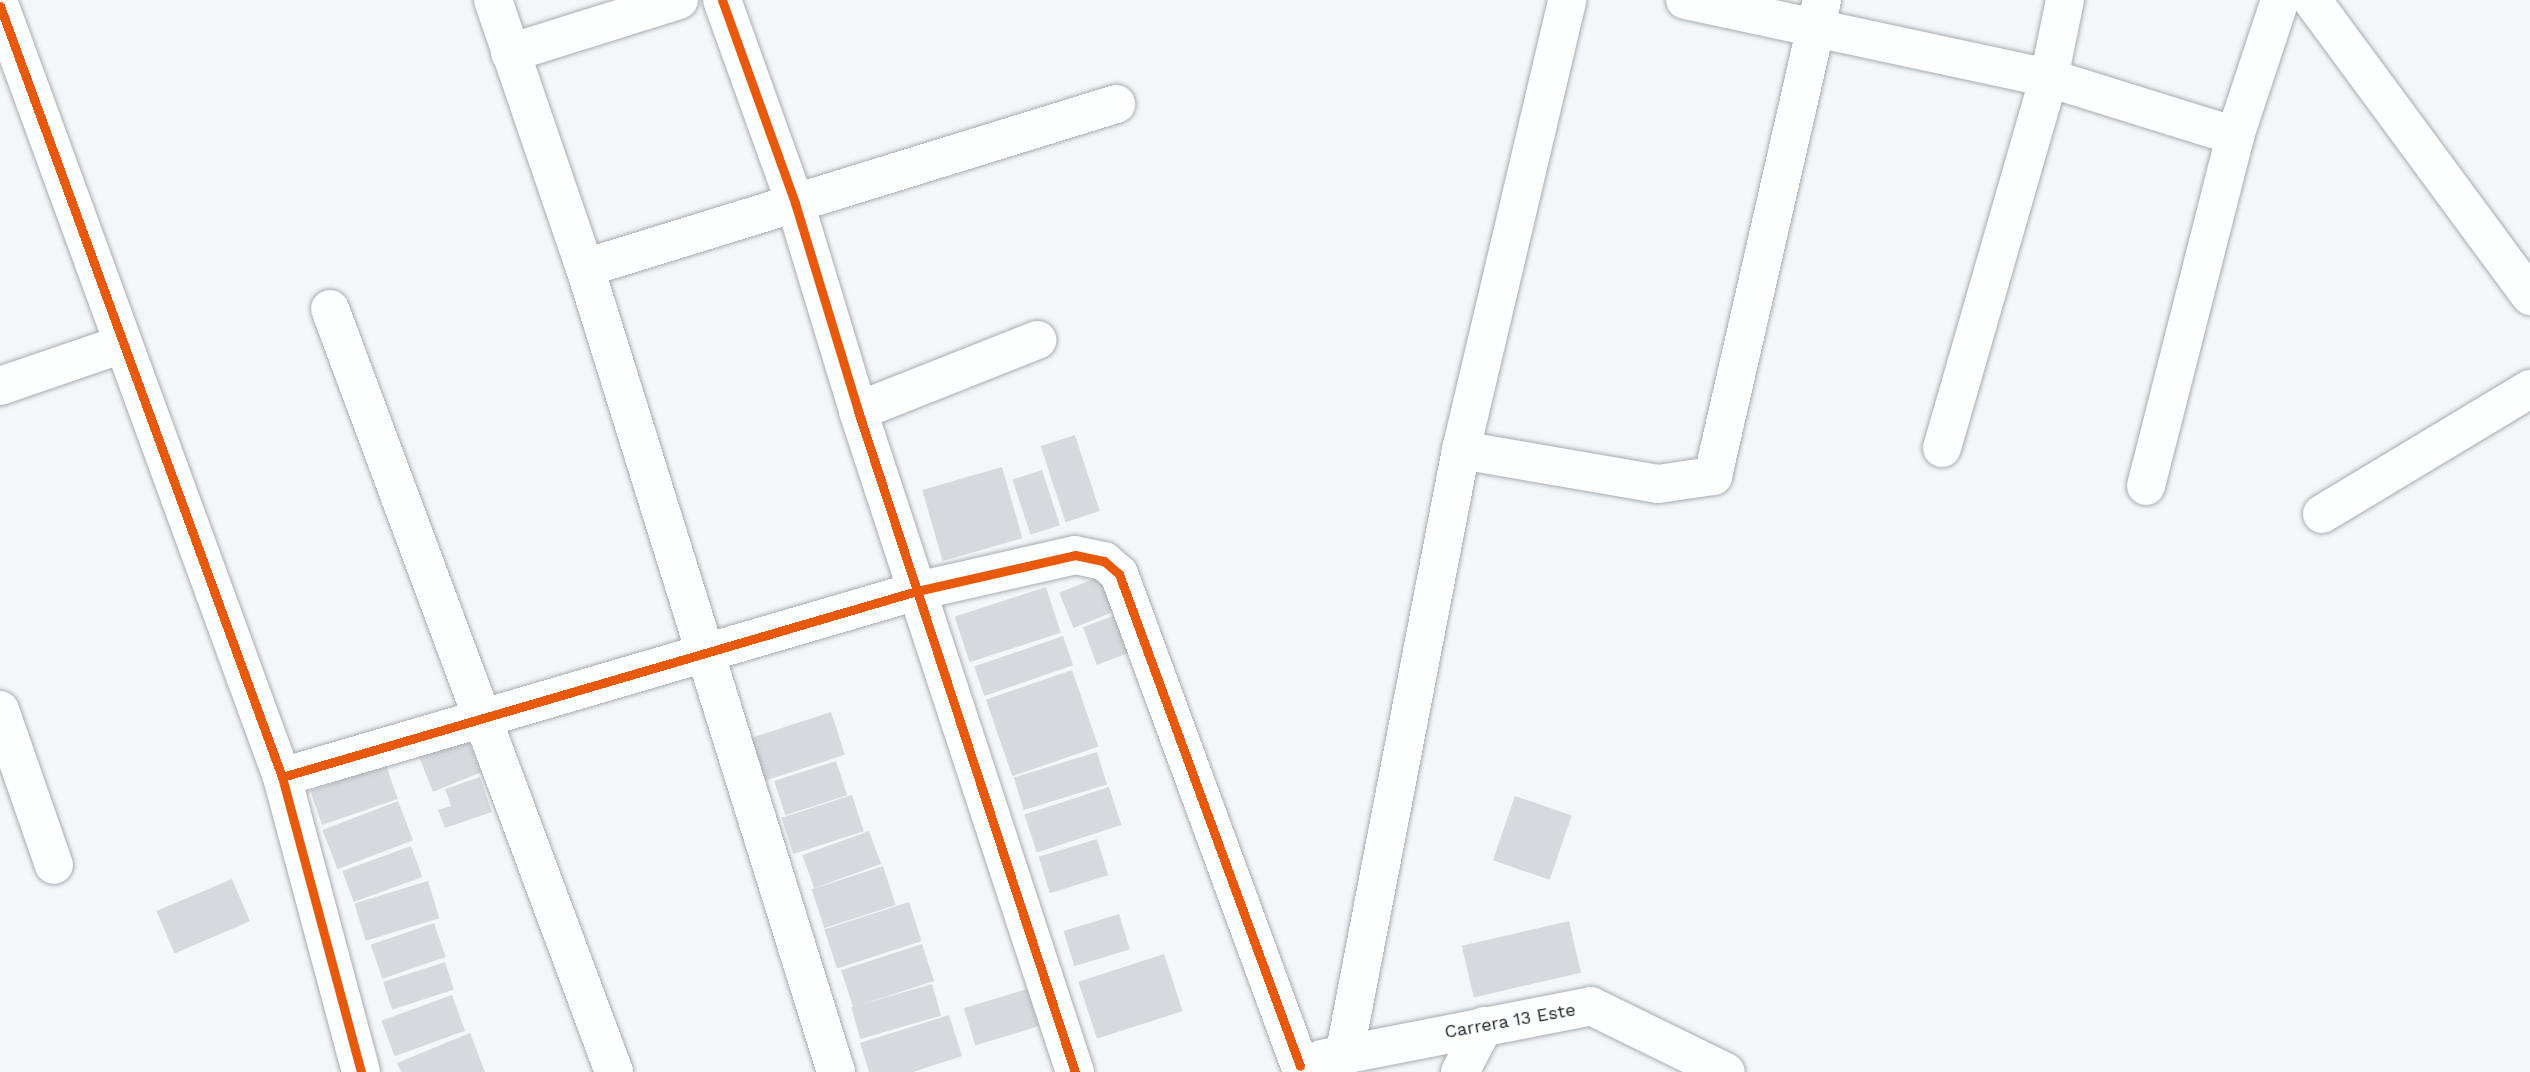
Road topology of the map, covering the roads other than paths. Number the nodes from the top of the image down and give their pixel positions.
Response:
1 (493, 0) edge
2 (679, 0) edge
3 (722, 0) edge
4 (1567, 0) edge
5 (1685, 0) edge
6 (2065, 0) edge
7 (2280, 0) edge
8 (2312, 0) edge
9 (0, 6) edge
10 (1818, 15) edge
11 (510, 53) junction
12 (2049, 78) junction
13 (1116, 104) dead end
14 (2235, 136) junction
15 (795, 203) junction
16 (585, 268) junction
17 (2530, 296) edge
18 (330, 309) dead end
19 (1037, 340) dead end
20 (123, 344) junction
21 (0, 386) edge
22 (2530, 389) edge
23 (858, 411) junction
24 (1942, 448) dead end
25 (1461, 450) junction
26 (2146, 486) dead end
27 (2322, 514) dead end
28 (917, 591) junction
29 (702, 653) junction
30 (0, 710) edge
31 (481, 718) junction
32 (282, 777) junction
33 (54, 865) dead end
34 (1484, 1026) junction
35 (1345, 1051) junction
36 (1291, 1069) edge
37 (361, 1072) edge
38 (614, 1072) edge
39 (836, 1072) edge
40 (1075, 1072) edge
41 (1460, 1072) edge
42 (1726, 1072) edge

1 - 11 street
2 - 11 street
3 - 15 street
4 - 25 street
5 - 10 street
6 - 12 street
7 - 14 street
8 - 17 street
9 - 20 street
10 - 12 street
10 - 25 street
11 - 16 street
12 - 14 street
12 - 24 street
13 - 15 street
14 - 26 street
15 - 16 street
15 - 23 street
16 - 29 street
18 - 31 street
19 - 23 street
20 - 21 street
20 - 32 street
22 - 27 street
23 - 28 street
25 - 35 street
28 - 29 street
28 - 36 street
28 - 40 street
29 - 31 street
29 - 39 street
30 - 33 street
31 - 32 street
31 - 38 street
32 - 37 street
34 - 35 street, Carrera 13 Este
34 - 41 street
34 - 42 street, Carrera 13 Este
35 - 36 street, Carrera 13 Este

